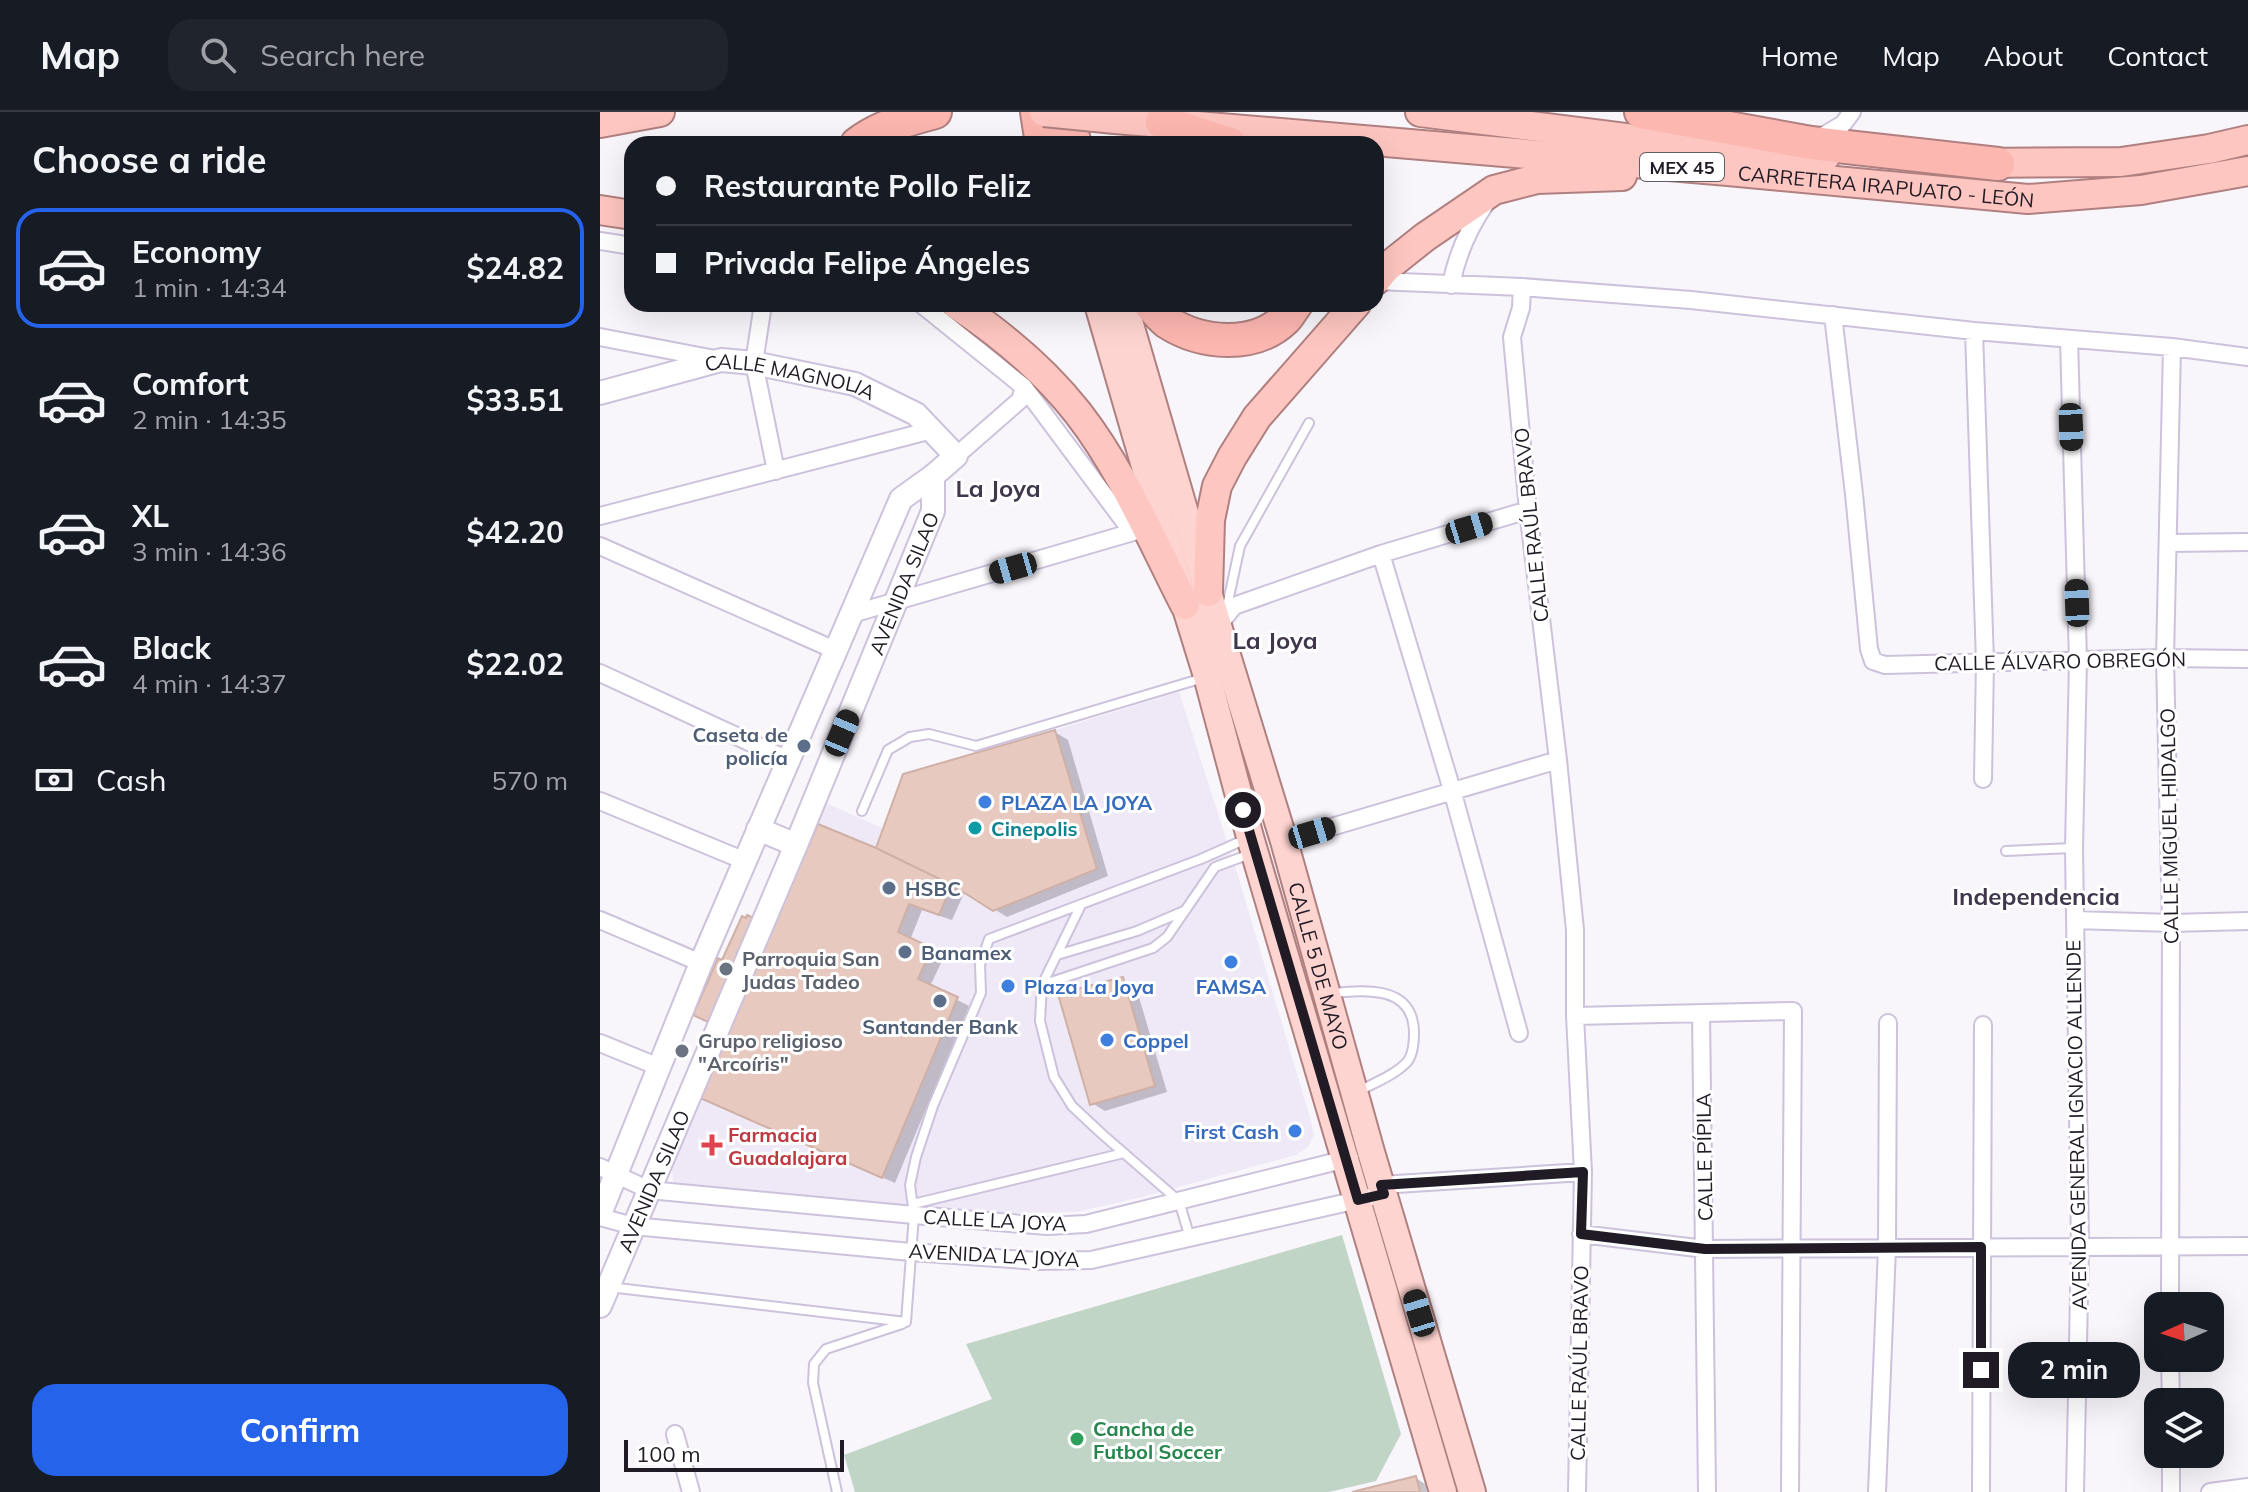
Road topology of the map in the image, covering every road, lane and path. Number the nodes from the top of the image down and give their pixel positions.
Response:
1 (660, 112) edge
2 (935, 112) edge
3 (1041, 112) edge
4 (1066, 112) edge
5 (1420, 112) edge
6 (1641, 112) edge
7 (1852, 112) edge
8 (1162, 122) junction
9 (600, 123) edge
10 (867, 136) edge
11 (1042, 136) edge
12 (1049, 136) edge
13 (1073, 136) edge
14 (1205, 136) edge
15 (1324, 136) edge
16 (2248, 140) edge
17 (1384, 141) edge
18 (1811, 143) junction
19 (1998, 164) junction
20 (1728, 171) junction
21 (2248, 171) edge
22 (1494, 190) junction
23 (600, 210) edge
24 (624, 214) edge
25 (600, 241) edge
26 (624, 245) edge
27 (1384, 271) edge
28 (1384, 281) edge
29 (1451, 285) junction
30 (1522, 287) junction
31 (762, 312) edge
32 (931, 312) edge
33 (968, 312) edge
34 (1101, 312) edge
35 (1126, 312) edge
36 (1158, 312) edge
37 (1290, 312) edge
38 (1349, 312) edge
39 (1833, 315) junction
40 (1974, 331) junction
41 (600, 337) edge
42 (2069, 339) junction
43 (2172, 347) junction
44 (2248, 357) edge
45 (721, 360) junction
46 (754, 363) junction
47 (1024, 387) junction
48 (600, 393) edge
49 (1309, 423) dead end
50 (932, 430) junction
51 (956, 456) junction
52 (776, 471) junction
53 (933, 476) junction
54 (1528, 510) junction
55 (600, 516) edge
56 (1139, 530) junction
57 (2248, 542) edge
58 (2168, 543) junction
59 (600, 546) edge
60 (1381, 554) junction
61 (1197, 599) junction
62 (894, 603) junction
63 (852, 614) junction
64 (1222, 621) junction
65 (837, 651) junction
66 (2165, 658) junction
67 (2248, 659) edge
68 (2078, 661) junction
69 (1985, 662) junction
70 (600, 673) edge
71 (1207, 676) junction
72 (788, 760) junction
73 (1558, 760) junction
74 (1983, 779) dead end
75 (1452, 790) junction
76 (600, 801) edge
77 (862, 811) dead end
78 (758, 829) junction
79 (1284, 841) junction
80 (796, 845) junction
81 (1252, 845) junction
82 (2074, 848) junction
83 (2006, 851) dead end
84 (745, 861) junction
85 (1081, 906) junction
86 (1185, 911) junction
87 (600, 920) edge
88 (2075, 920) junction
89 (2248, 921) edge
90 (2171, 923) junction
91 (1057, 955) junction
92 (701, 963) junction
93 (1042, 985) junction
94 (1327, 994) junction
95 (1701, 1014) junction
96 (1575, 1016) junction
97 (1888, 1023) dead end
98 (1983, 1025) dead end
99 (1519, 1033) dead end
100 (600, 1043) edge
101 (659, 1067) junction
102 (1355, 1094) junction
103 (1124, 1153) junction
104 (1359, 1156) junction
105 (608, 1170) edge
106 (1583, 1172) junction
107 (649, 1190) junction
108 (1382, 1190) junction
109 (1358, 1200) junction
110 (1179, 1201) junction
111 (913, 1210) junction
112 (600, 1215) edge
113 (633, 1226) junction
114 (1581, 1234) junction
115 (1190, 1238) junction
116 (2169, 1245) junction
117 (2080, 1246) junction
118 (2248, 1246) edge
119 (1981, 1247) junction
120 (1887, 1248) junction
121 (1705, 1249) junction
122 (1792, 1249) junction
123 (911, 1252) junction
124 (2170, 1292) edge
125 (603, 1296) edge
126 (906, 1322) junction
127 (675, 1434) dead end
128 (2171, 1468) edge
129 (2248, 1487) edge
130 (691, 1492) edge
131 (837, 1492) edge
132 (1443, 1492) edge
133 (1472, 1492) edge
134 (1577, 1492) edge
135 (1707, 1492) edge
136 (1790, 1492) edge
137 (1877, 1492) edge
138 (1981, 1492) edge
139 (2075, 1492) edge
140 (2171, 1492) edge
141 (2210, 1492) edge

1 - 9 highway
2 - 10 highway
3 - 8 highway, CARRETERA IRAPUATO - LEÓN / MEX 45, bridge
3 - 11 highway
3 - 12 main road
4 - 13 highway
5 - 19 highway, CARRETERA IRAPUATO - LEÓN / MEX 45
6 - 18 highway
7 - 18 street
8 - 14 highway
8 - 15 highway, CARRETERA IRAPUATO - LEÓN / MEX 45
16 - 19 highway, CARRETERA IRAPUATO - LEÓN / MEX 45
17 - 20 highway, CARRETERA IRAPUATO - LEÓN / MEX 45
18 - 19 highway
20 - 21 highway, CARRETERA IRAPUATO - LEÓN / MEX 45
20 - 22 highway
22 - 27 highway
22 - 29 street
23 - 24 highway
25 - 26 street
28 - 29 street
29 - 30 street
30 - 39 street
30 - 54 street, CALLE RAÚL BRAVO
31 - 46 street
32 - 47 street
33 - 56 highway
34 - 61 main road, CALLE 5 DE MAYO
35 - 61 main road, CALLE 5 DE MAYO
36 - 37 highway
38 - 61 highway
39 - 40 street
39 - 69 street, CALLE ÁLVARO OBREGÓN
40 - 42 street
40 - 69 street
41 - 45 street, CALLE MAGNOLIA
42 - 43 street
42 - 68 street, AVENIDA GENERAL IGNACIO ALLENDE
43 - 44 street
43 - 58 street, CALLE MIGUEL HIDALGO
45 - 46 street, CALLE MAGNOLIA
45 - 48 street
46 - 50 street, CALLE MAGNOLIA
46 - 52 street
47 - 51 street
47 - 56 street
49 - 64 lane
50 - 51 street, CALLE MAGNOLIA
50 - 52 street
51 - 53 street
52 - 55 street
53 - 62 street, AVENIDA SILAO
53 - 63 street, AVENIDA SILAO
54 - 60 street
54 - 73 street, CALLE RAÚL BRAVO
56 - 61 highway
56 - 62 street
57 - 58 street
58 - 66 street, CALLE MIGUEL HIDALGO
59 - 65 street
60 - 64 street
60 - 75 street
61 - 64 main road, CALLE 5 DE MAYO
61 - 71 main road, CALLE 5 DE MAYO
62 - 63 street
62 - 80 street, AVENIDA SILAO
63 - 65 street, AVENIDA SILAO
64 - 79 main road, CALLE 5 DE MAYO
65 - 72 street, AVENIDA SILAO
66 - 67 street, CALLE ÁLVARO OBREGÓN
66 - 68 street, CALLE ÁLVARO OBREGÓN
66 - 90 street, CALLE MIGUEL HIDALGO
68 - 69 street, CALLE ÁLVARO OBREGÓN
68 - 82 street, AVENIDA GENERAL IGNACIO ALLENDE
69 - 74 street
70 - 72 street
71 - 77 lane
71 - 81 main road, CALLE 5 DE MAYO
72 - 78 street, AVENIDA SILAO
73 - 75 street
73 - 96 street, CALLE RAÚL BRAVO
75 - 79 street
75 - 99 street
76 - 84 street
78 - 80 street
78 - 84 street, AVENIDA SILAO
79 - 94 main road, CALLE 5 DE MAYO
80 - 107 street, AVENIDA SILAO
81 - 85 lane
81 - 86 lane
81 - 104 main road, CALLE 5 DE MAYO
82 - 83 lane
82 - 88 street, AVENIDA GENERAL IGNACIO ALLENDE
84 - 92 street, AVENIDA SILAO
85 - 91 lane
85 - 111 lane
86 - 91 lane
86 - 93 lane
87 - 92 street
88 - 90 street
88 - 117 street, AVENIDA GENERAL IGNACIO ALLENDE
89 - 90 street
90 - 116 street, CALLE MIGUEL HIDALGO
91 - 93 lane
92 - 101 street, AVENIDA SILAO
93 - 103 lane
94 - 102 main road, CALLE 5 DE MAYO
94 - 102 lane
95 - 96 street
95 - 121 street, CALLE PÍPILA
95 - 122 street
96 - 106 street, CALLE RAÚL BRAVO
97 - 120 street
98 - 119 street
100 - 101 street
101 - 105 street, AVENIDA SILAO
102 - 104 main road, CALLE 5 DE MAYO
103 - 110 lane
103 - 111 lane
104 - 108 main road, CALLE 5 DE MAYO
104 - 109 main road, CALLE 5 DE MAYO
104 - 110 street, CALLE LA JOYA
105 - 107 street, CALLE LA JOYA
105 - 112 street, AVENIDA SILAO
106 - 108 street
106 - 114 street, CALLE RAÚL BRAVO
107 - 111 street, CALLE LA JOYA
107 - 113 street, AVENIDA SILAO
108 - 109 street, AVENIDA LA JOYA
108 - 133 main road, CALLE 5 DE MAYO
109 - 115 street, AVENIDA LA JOYA
109 - 132 main road, CALLE 5 DE MAYO
110 - 111 street, CALLE LA JOYA
110 - 115 lane
111 - 123 lane
112 - 113 street, AVENIDA LA JOYA
113 - 123 street, AVENIDA LA JOYA
113 - 125 street, AVENIDA SILAO
114 - 121 street
114 - 134 street, CALLE RAÚL BRAVO
115 - 123 street, AVENIDA LA JOYA
116 - 117 street
116 - 118 street
116 - 124 street, CALLE MIGUEL HIDALGO
117 - 119 street
117 - 139 street, AVENIDA GENERAL IGNACIO ALLENDE
119 - 120 street
119 - 138 street
120 - 122 street
120 - 137 street
121 - 122 street
121 - 135 street, CALLE PÍPILA
122 - 136 street
123 - 126 lane
125 - 126 lane
126 - 131 lane
127 - 130 street
128 - 140 street
129 - 141 street

